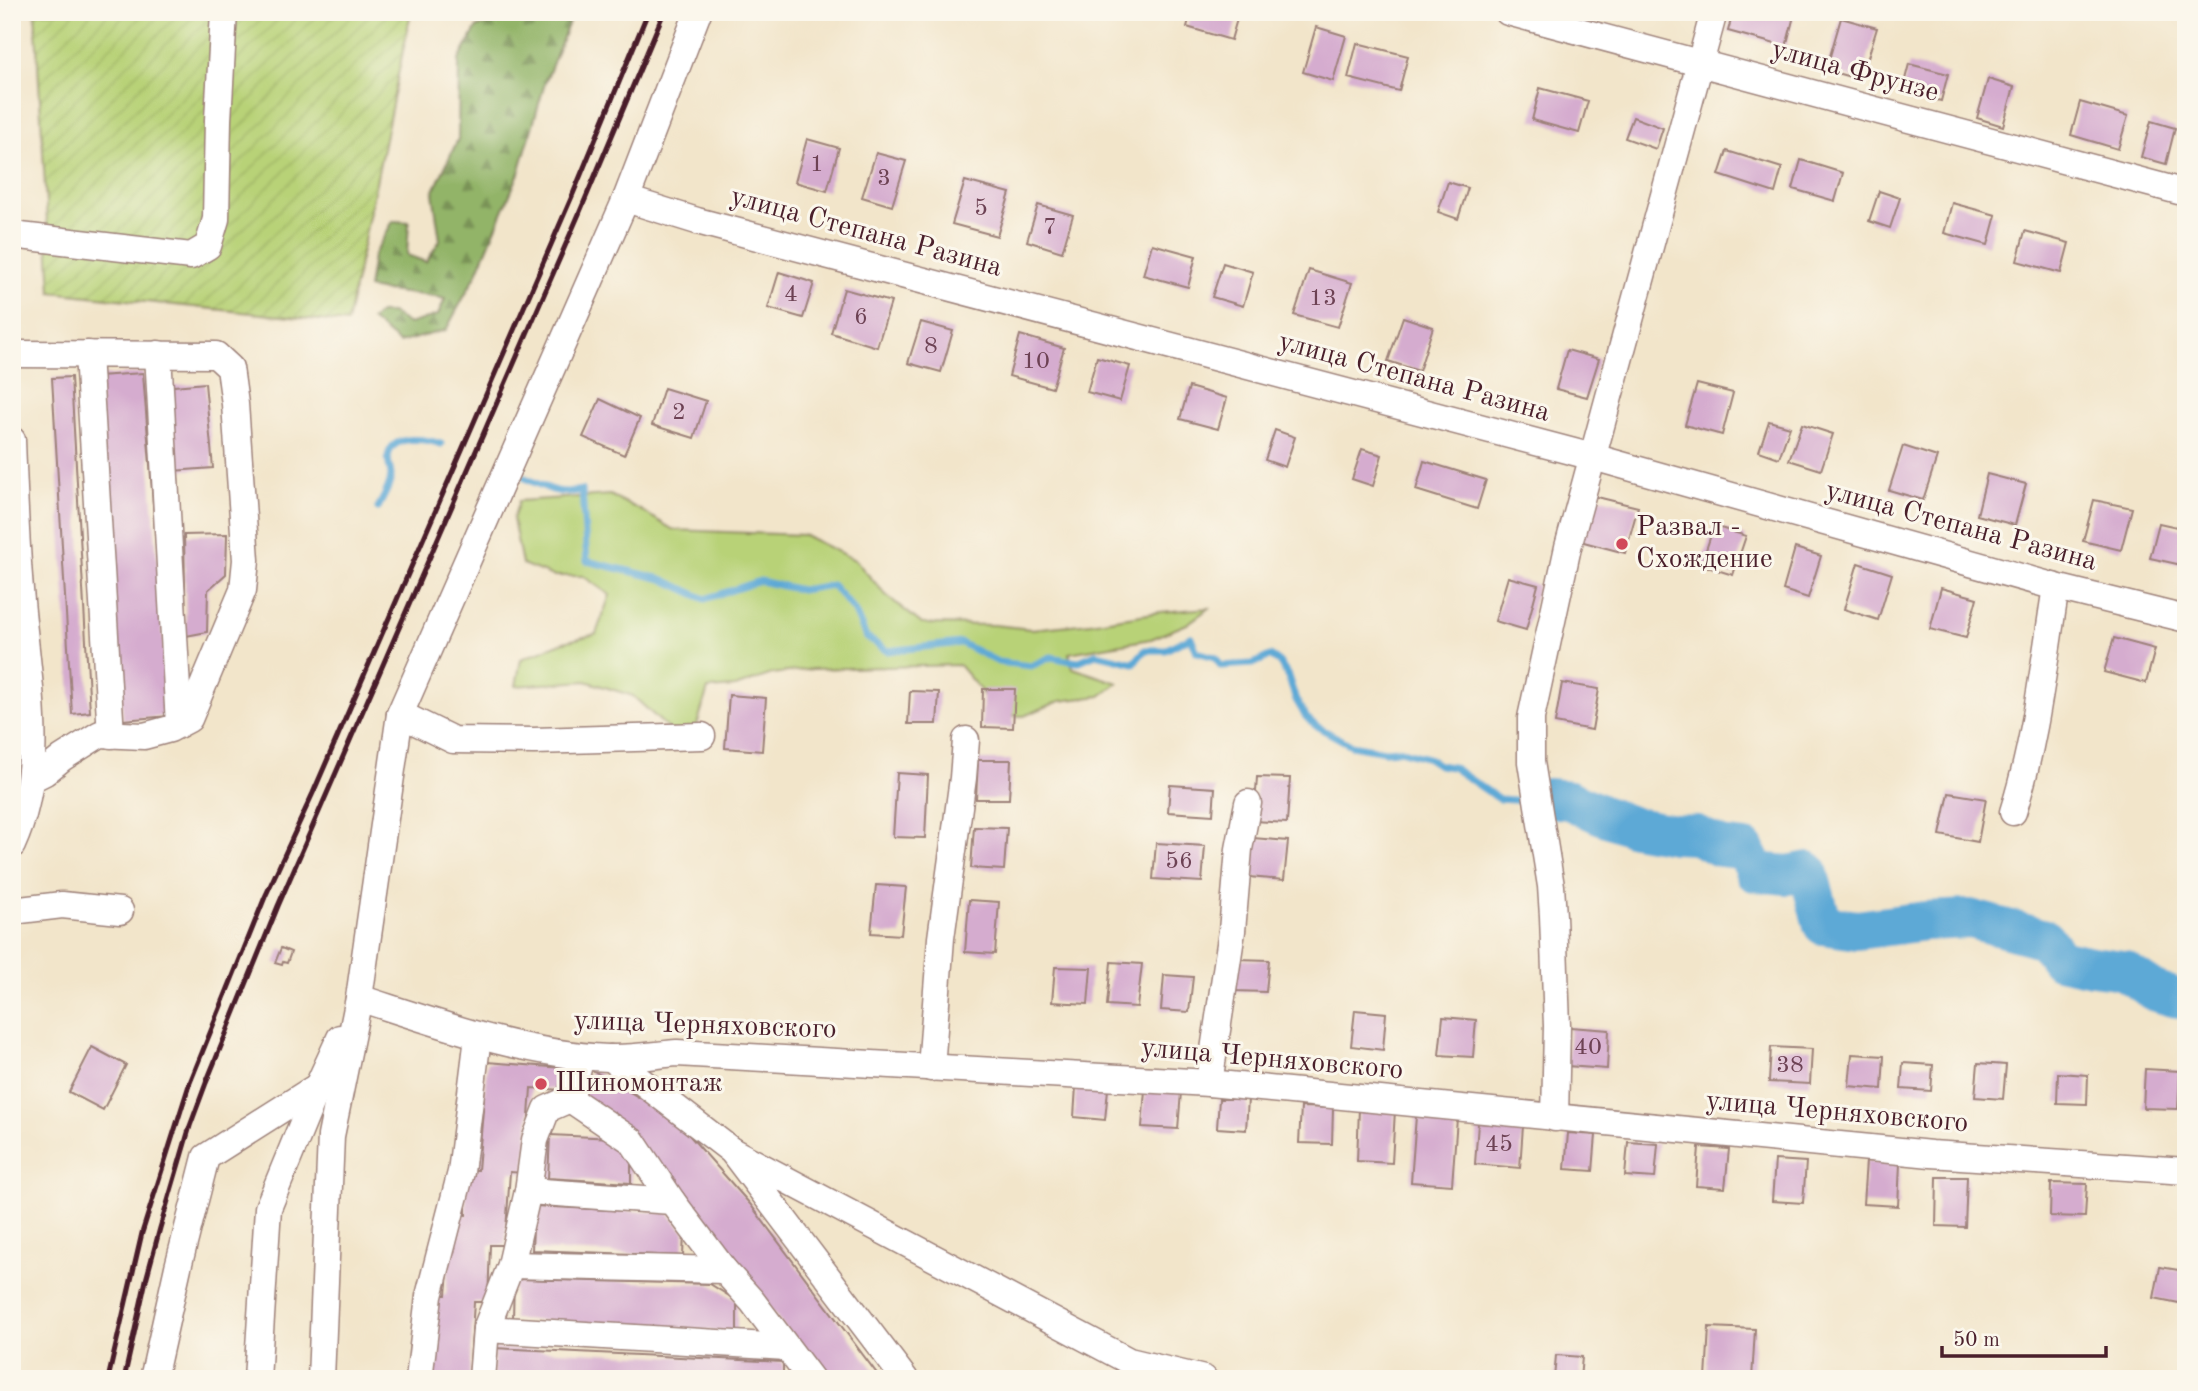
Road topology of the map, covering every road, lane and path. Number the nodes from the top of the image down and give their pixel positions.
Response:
1 (223, 12) edge
2 (698, 12) edge
3 (1508, 12) edge
4 (1714, 12) edge
5 (1701, 64) junction
6 (2186, 193) edge
7 (626, 199) junction
8 (12, 235) edge
9 (12, 354) edge
10 (88, 354) junction
11 (158, 354) junction
12 (12, 440) edge
13 (12, 450) edge
14 (1593, 457) junction
15 (2056, 587) junction
16 (2186, 619) edge
17 (400, 714) junction
18 (179, 724) junction
19 (111, 735) junction
20 (702, 736) dead end
21 (966, 740) dead end
22 (31, 779) junction
23 (1248, 803) dead end
24 (2013, 812) dead end
25 (12, 845) edge
26 (12, 911) edge
27 (120, 912) dead end
28 (359, 998) junction
29 (478, 1037) junction
30 (581, 1056) junction
31 (611, 1058) junction
32 (931, 1068) junction
33 (1209, 1083) junction
34 (318, 1086) junction
35 (570, 1099) junction
36 (1555, 1118) junction
37 (732, 1151) junction
38 (2186, 1171) edge
39 (528, 1191) junction
40 (672, 1202) junction
41 (511, 1265) junction
42 (724, 1270) junction
43 (486, 1329) junction
44 (786, 1347) junction
45 (1201, 1378) edge
46 (153, 1379) edge
47 (257, 1379) edge
48 (321, 1379) edge
49 (419, 1379) edge
50 (482, 1379) edge
51 (811, 1379) edge
52 (905, 1379) edge

1 - 8 street
2 - 7 street
3 - 5 street, улица Фрунзе
4 - 5 street
5 - 6 street, улица Фрунзе
5 - 14 street
7 - 14 street, улица Степана Разина
7 - 17 street
9 - 10 street
10 - 11 street
10 - 19 street
11 - 18 street
11 - 18 street
12 - 13 street
13 - 22 street
14 - 15 street, улица Степана Разина
14 - 36 street
15 - 16 street, улица Степана Разина
15 - 24 street
17 - 20 street
17 - 28 street
18 - 19 street
19 - 22 street
21 - 32 street
22 - 25 street
23 - 33 street
26 - 27 street
28 - 29 street, улица Черняховского
28 - 34 street
28 - 48 street
29 - 30 street, улица Черняховского
29 - 49 street
30 - 31 street, улица Черняховского
30 - 35 street
31 - 32 street, улица Черняховского
31 - 37 street
32 - 33 street, улица Черняховского
33 - 36 street, улица Черняховского
34 - 46 street
34 - 47 street
35 - 39 street
35 - 40 street
36 - 38 street, улица Черняховского
37 - 45 street
37 - 52 street
39 - 40 street
39 - 41 street
40 - 42 street
41 - 42 street
41 - 43 street
42 - 44 street
43 - 44 street
43 - 50 street
44 - 51 street

